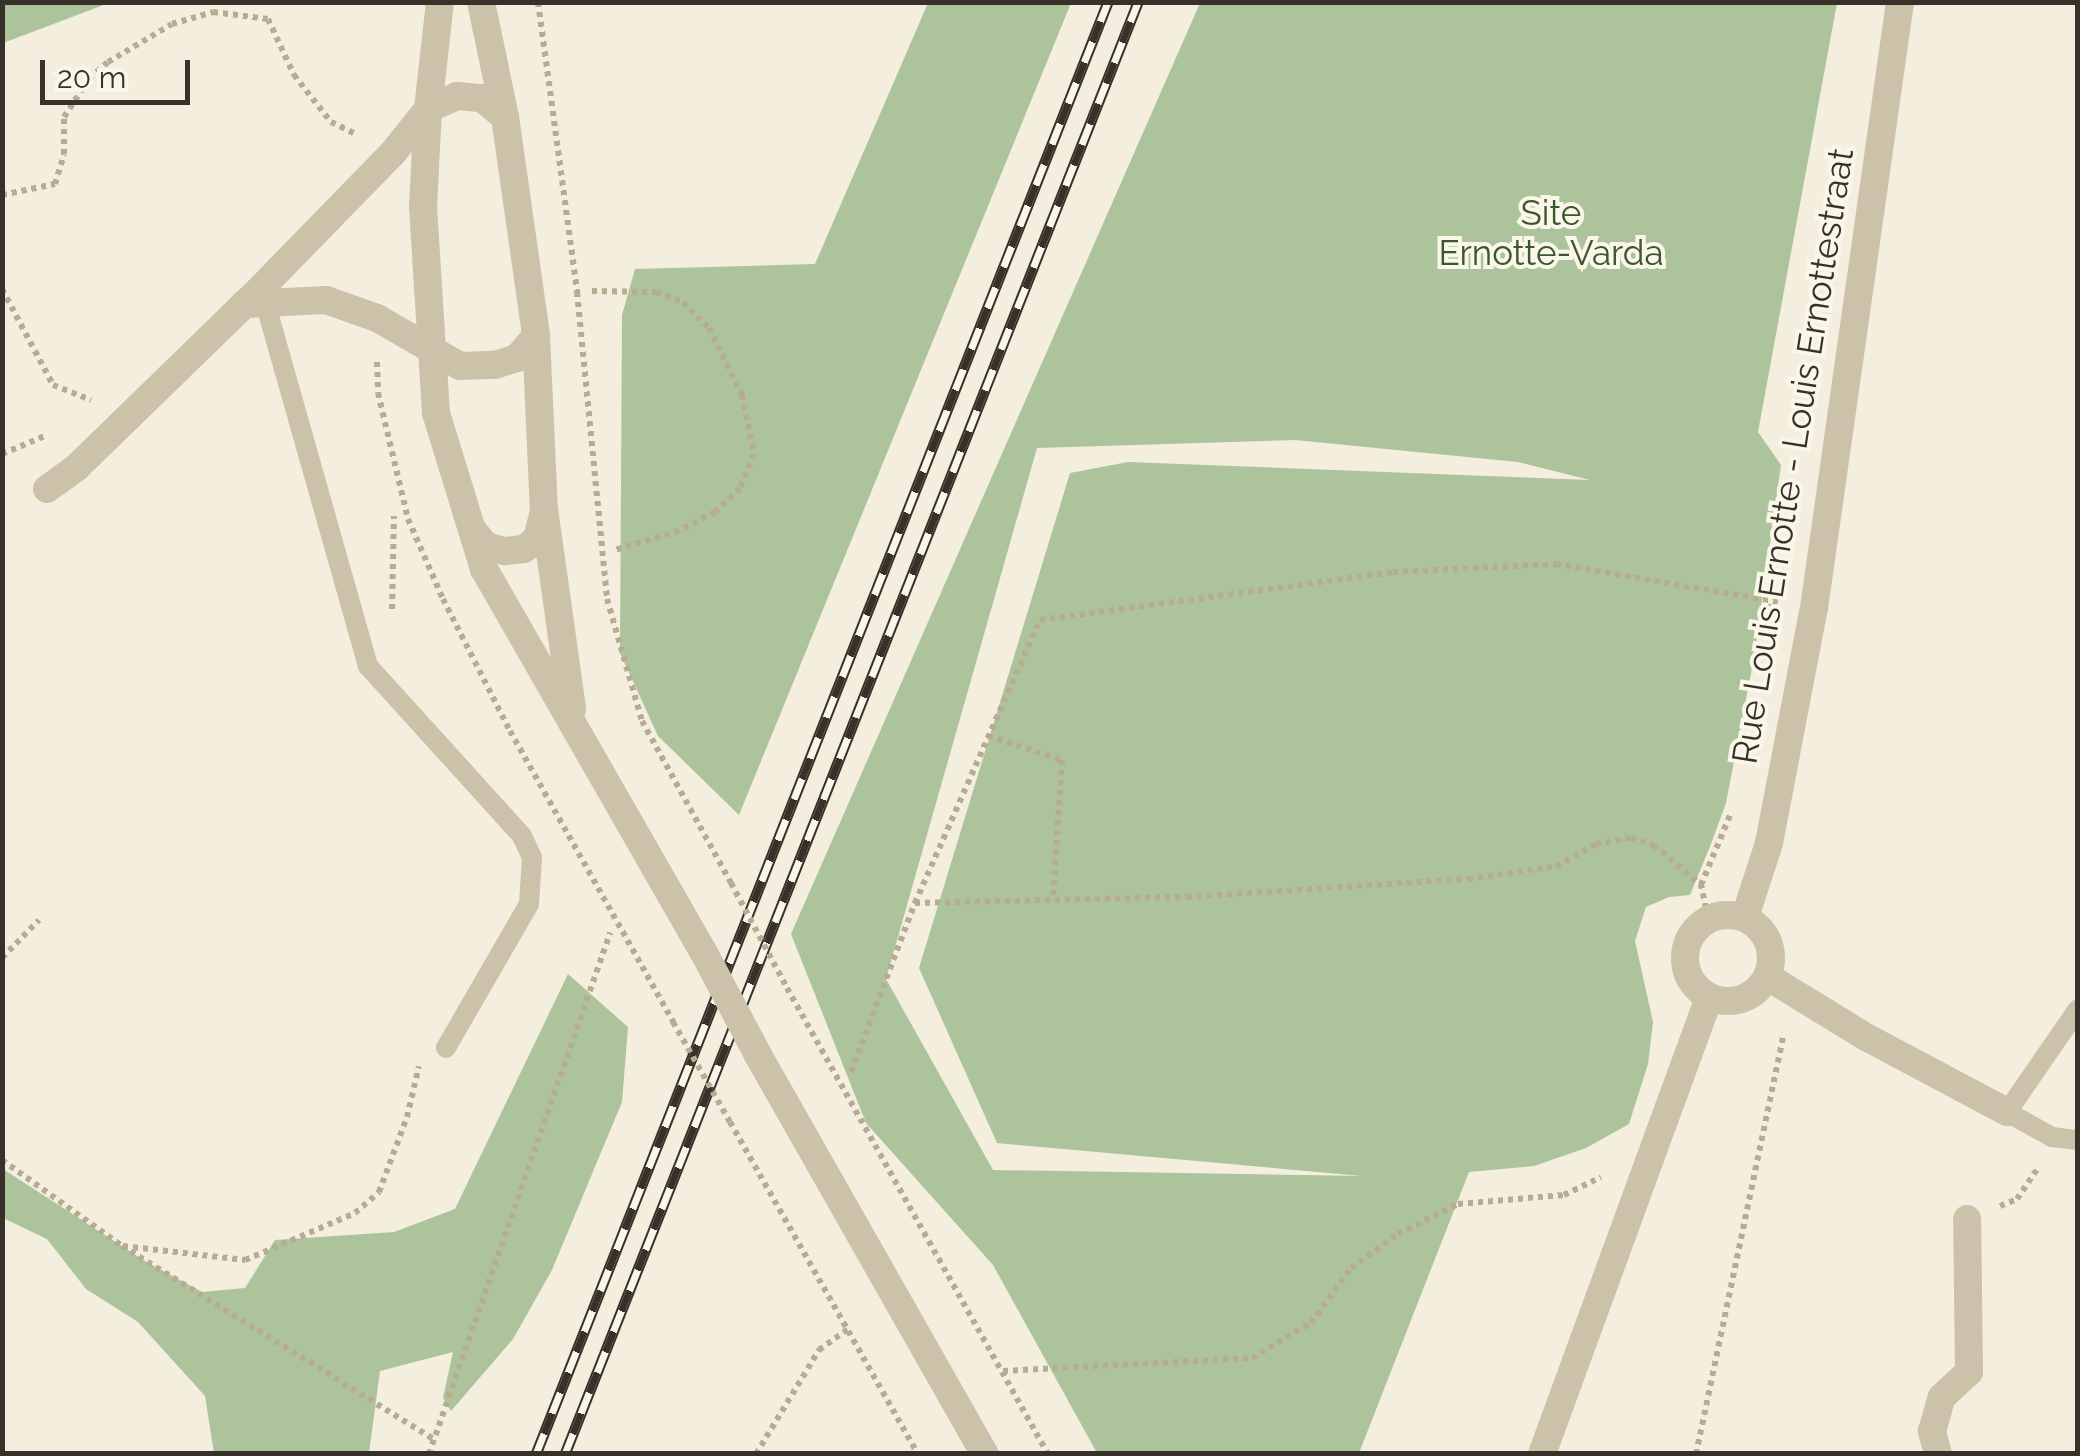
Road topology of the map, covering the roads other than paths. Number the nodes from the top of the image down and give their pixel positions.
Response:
1 (440, 2) edge
2 (481, 2) edge
3 (1900, 2) edge
4 (428, 109) junction
5 (505, 116) junction
6 (254, 303) junction
7 (536, 336) junction
8 (431, 349) junction
9 (46, 489) dead end
10 (544, 508) junction
11 (471, 528) junction
12 (573, 720) junction
13 (1745, 917) junction
14 (1768, 977) junction
15 (1710, 998) junction
16 (2078, 1009) edge
17 (446, 1048) road end
18 (2007, 1112) junction
19 (2078, 1140) edge
20 (1967, 1219) road end
21 (984, 1454) edge
22 (1542, 1454) edge
23 (1938, 1454) edge

1 - 4 street
2 - 5 street
3 - 13 street, Rue Louis Ernotte - Louis Ernottestraat
4 - 5 street
4 - 6 street
4 - 8 street
5 - 7 street
6 - 8 street
6 - 9 street
6 - 17 lane
7 - 8 street
7 - 10 street
8 - 11 street
10 - 11 street
10 - 12 street
11 - 12 street
12 - 21 street, bridge
13 - 14 street
13 - 15 street
14 - 15 street
14 - 18 street
15 - 22 street
16 - 18 lane
18 - 19 lane
20 - 23 street

